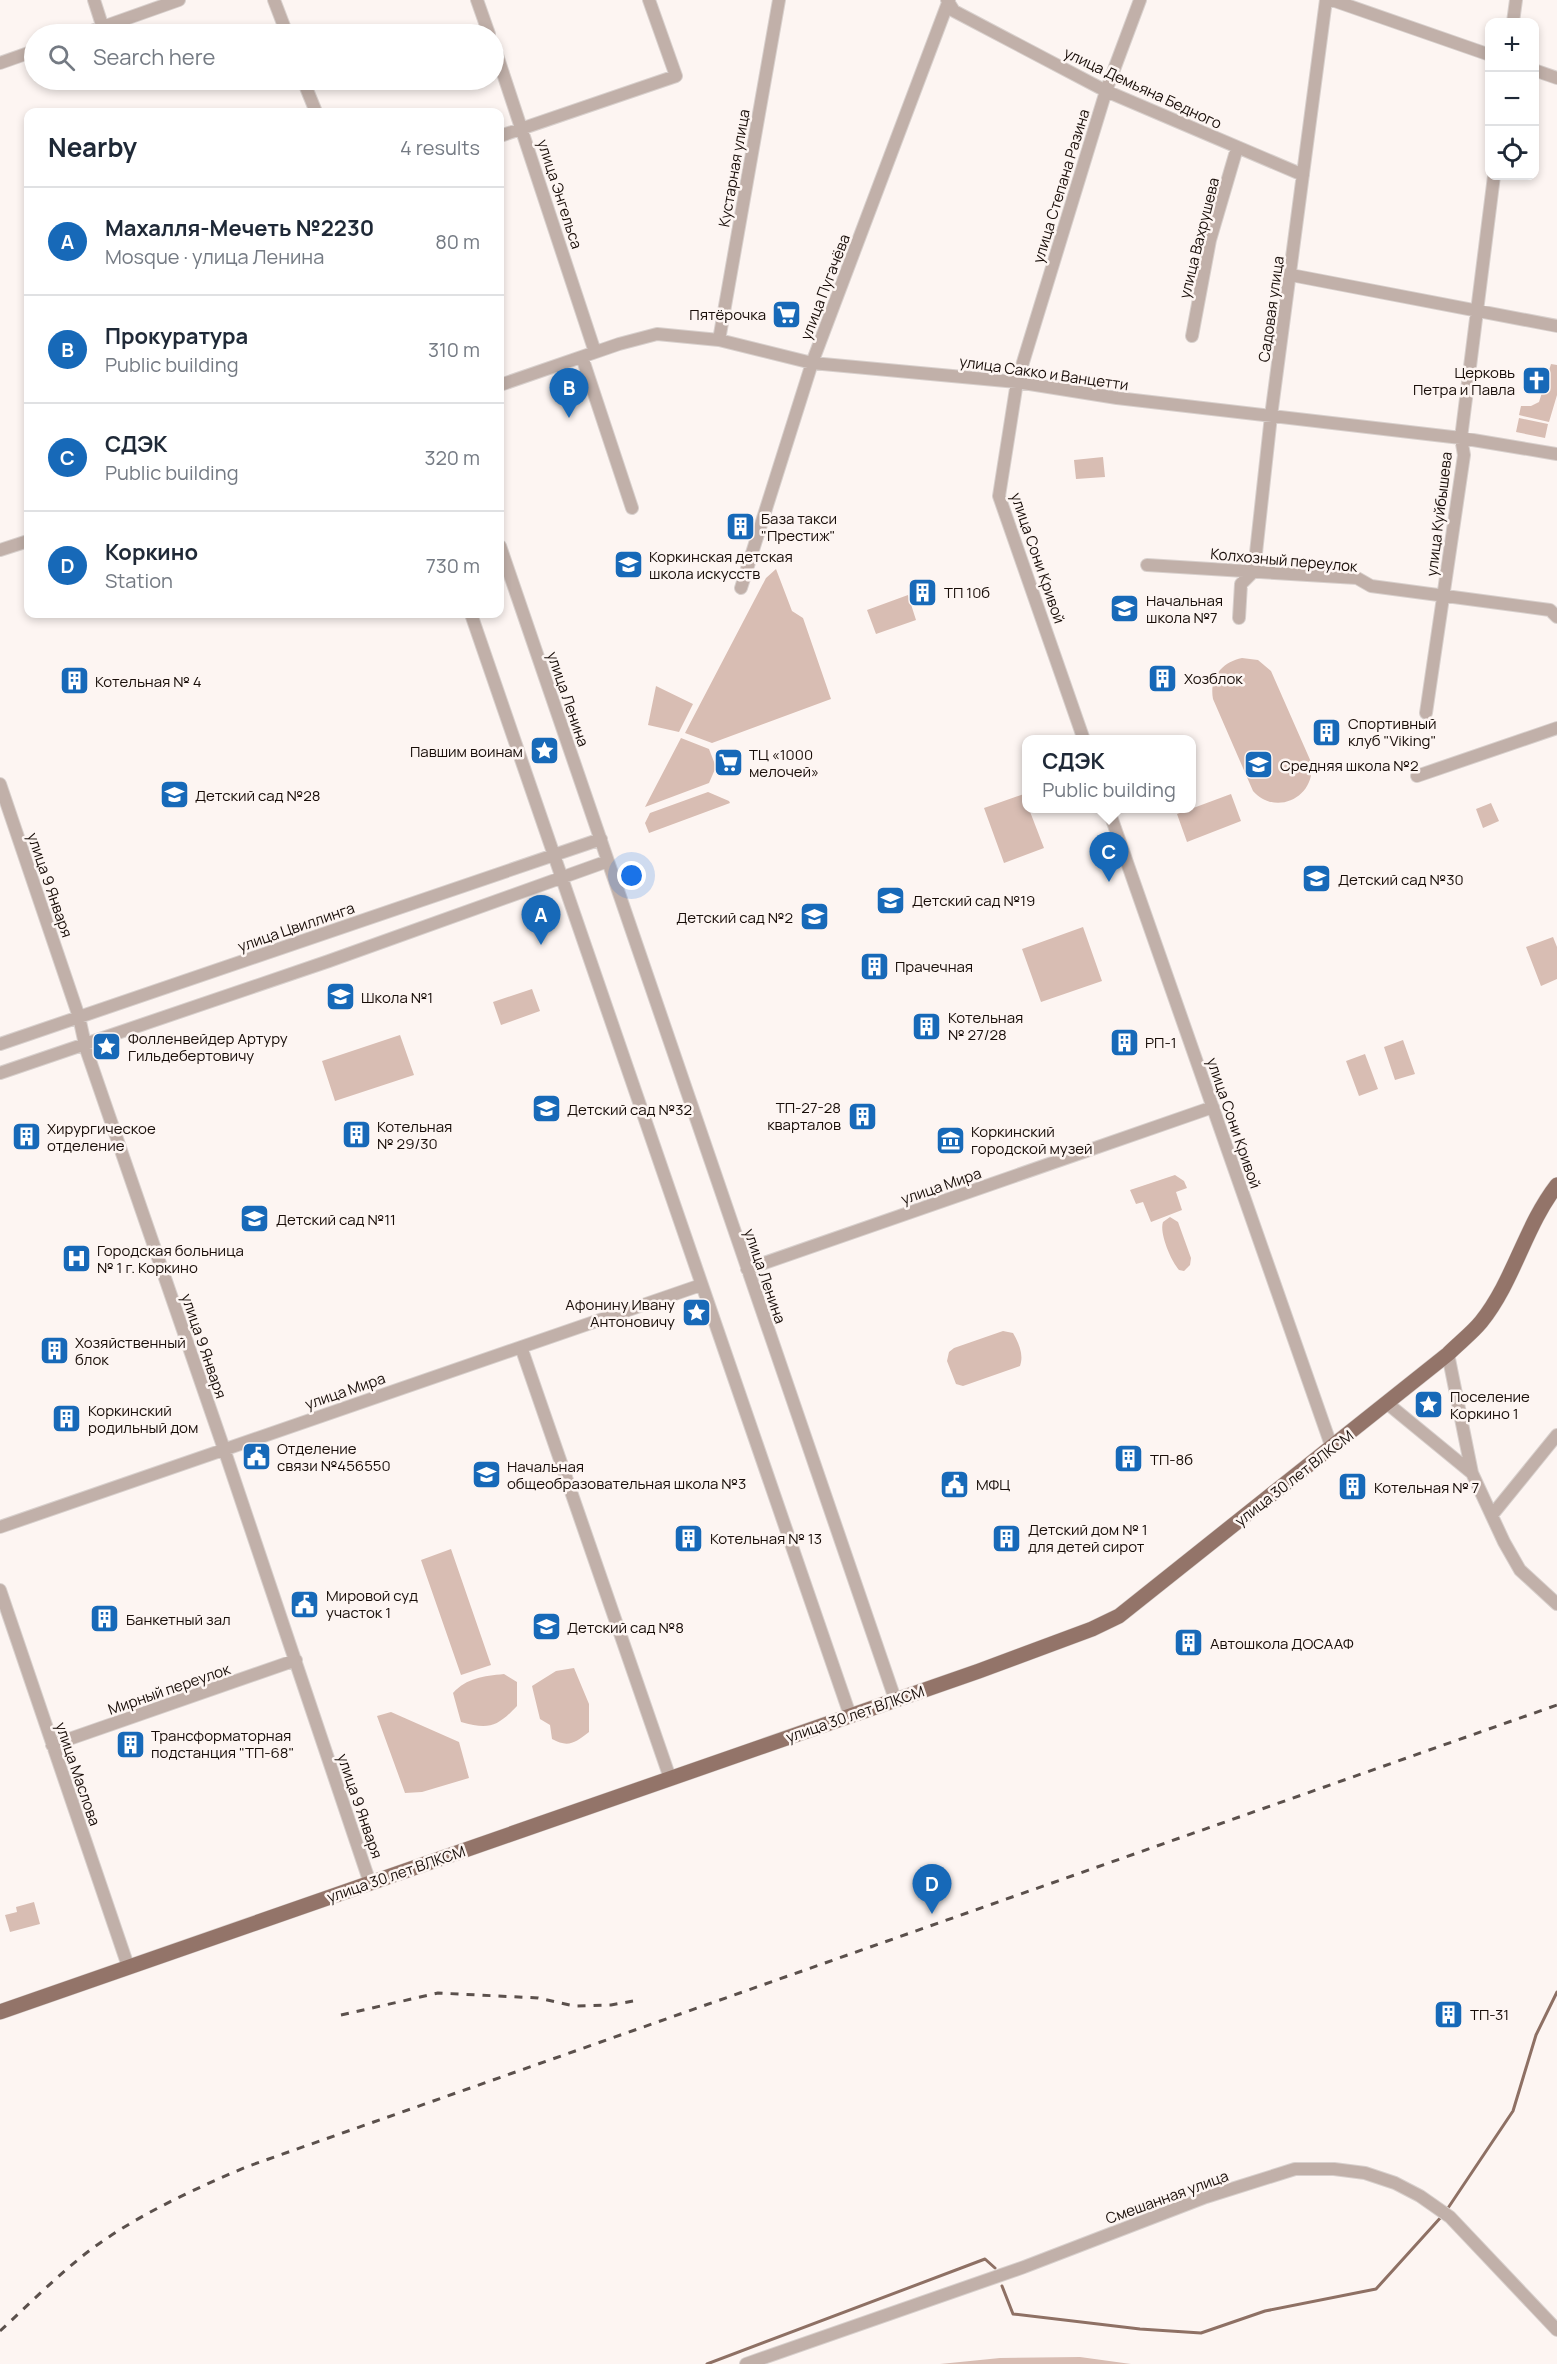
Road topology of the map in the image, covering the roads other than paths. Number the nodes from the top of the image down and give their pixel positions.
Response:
1 (94, 0) edge
2 (179, 0) edge
3 (274, 0) edge
4 (477, 0) edge
5 (649, 0) edge
6 (779, 0) edge
7 (1140, 0) edge
8 (1326, 0) edge
9 (1332, 0) edge
10 (1516, 0) edge
11 (948, 1) edge
12 (1514, 18) edge
13 (102, 24) edge
14 (114, 24) edge
15 (283, 24) edge
16 (485, 24) edge
17 (1485, 54) edge
18 (24, 55) edge
19 (0, 63) edge
20 (1539, 72) edge
21 (504, 75) edge
22 (1557, 78) edge
23 (307, 90) edge
24 (1106, 91) junction
25 (314, 108) edge
26 (522, 128) junction
27 (504, 135) edge
28 (1237, 148) junction
29 (1303, 176) junction
30 (1494, 180) edge
31 (1291, 275) junction
32 (1477, 312) junction
33 (1557, 326) edge
34 (1192, 336) dead end
35 (719, 340) junction
36 (595, 352) junction
37 (582, 357) junction
38 (812, 363) junction
39 (1017, 382) junction
40 (504, 384) edge
41 (1271, 416) junction
42 (1461, 438) junction
43 (1557, 454) edge
44 (632, 508) dead end
45 (24, 542) edge
46 (0, 550) edge
47 (504, 558) edge
48 (1147, 565) dead end
49 (1254, 571) junction
50 (741, 588) dead end
51 (1445, 595) junction
52 (1557, 617) edge
53 (472, 618) edge
54 (1239, 618) dead end
55 (1426, 713) dead end
56 (1557, 729) edge
57 (1082, 735) edge
58 (1417, 776) dead end
59 (0, 784) edge
60 (1110, 813) edge
61 (601, 839) junction
62 (554, 856) junction
63 (608, 861) junction
64 (562, 879) junction
65 (79, 1017) junction
66 (0, 1044) edge
67 (84, 1045) junction
68 (0, 1073) edge
69 (1213, 1107) junction
70 (1557, 1185) edge
71 (747, 1269) junction
72 (701, 1285) junction
73 (521, 1347) junction
74 (1448, 1354) junction
75 (1388, 1404) junction
76 (1557, 1435) edge
77 (1332, 1448) junction
78 (224, 1449) junction
79 (1472, 1473) junction
80 (1492, 1515) junction
81 (0, 1527) edge
82 (0, 1590) edge
83 (1557, 1604) edge
84 (296, 1660) junction
85 (895, 1700) junction
86 (850, 1715) junction
87 (52, 1745) junction
88 (670, 1778) junction
89 (370, 1883) junction
90 (128, 1966) junction
91 (0, 2012) edge
92 (1557, 2330) edge
93 (746, 2364) edge

1 - 13 street
2 - 14 street
3 - 15 street
4 - 16 street
5 - 26 street
6 - 35 street, Кустарная улица
7 - 24 street, улица Степана Разина
8 - 29 street, Садовая улица
9 - 17 street
10 - 12 street
11 - 24 street, улица Демьяна Бедного
11 - 38 street, улица Пугачёва
18 - 19 street
20 - 22 street
21 - 26 street, улица Энгельса
23 - 25 street
24 - 28 street, улица Демьяна Бедного
24 - 39 street, улица Степана Разина
26 - 27 street
26 - 36 street, улица Энгельса
28 - 29 street, улица Демьяна Бедного
28 - 34 street, улица Вахрушева
29 - 31 street, Садовая улица
30 - 32 street, улица Куйбышева
31 - 32 street
31 - 41 street, Садовая улица
32 - 33 street
32 - 42 street, улица Куйбышева
35 - 36 street, улица Сакко и Ванцетти
35 - 38 street, улица Сакко и Ванцетти
36 - 37 street, улица Сакко и Ванцетти
37 - 40 street, улица Сакко и Ванцетти
37 - 44 street
38 - 39 street, улица Сакко и Ванцетти
38 - 50 street, улица Пугачёва
39 - 41 street, улица Сакко и Ванцетти
39 - 57 street, улица Сони Кривой
41 - 42 street, улица Сакко и Ванцетти
41 - 49 street, Садовая улица
42 - 43 street, улица Сакко и Ванцетти
42 - 51 street, улица Куйбышева
45 - 46 street
47 - 61 street, улица Ленина
48 - 49 street, Колхозный переулок
49 - 51 street, Колхозный переулок
49 - 54 street, Садовая улица
51 - 52 street, Колхозный переулок
51 - 55 street, улица Куйбышева
53 - 62 street
56 - 58 street
59 - 65 street, улица 9 Января
60 - 69 street, улица Сони Кривой
61 - 62 street, улица Цвиллинга
61 - 63 street, улица Ленина
62 - 64 street
62 - 65 street, улица Цвиллинга
63 - 64 street
63 - 71 street, улица Ленина
64 - 67 street
64 - 72 street
65 - 66 street, улица Цвиллинга
65 - 67 street, улица 9 Января
67 - 68 street
67 - 78 street, улица 9 Января
69 - 71 street, улица Мира
69 - 77 street, улица Сони Кривой
70 - 74 main road, улица 30 лет ВЛКСМ
71 - 85 street, улица Ленина
72 - 73 street, улица Мира
72 - 86 street
73 - 78 street, улица Мира
73 - 88 street
74 - 75 main road, улица 30 лет ВЛКСМ
74 - 79 street
75 - 77 main road, улица 30 лет ВЛКСМ
75 - 79 street
76 - 80 street
77 - 85 main road, улица 30 лет ВЛКСМ
78 - 81 street, улица Мира
78 - 84 street, улица 9 Января
79 - 80 street
80 - 83 street
82 - 87 street, улица Маслова
84 - 87 street, Мирный переулок
84 - 89 street, улица 9 Января
85 - 86 main road, улица 30 лет ВЛКСМ
86 - 88 main road, улица 30 лет ВЛКСМ
87 - 90 street, улица Маслова
88 - 89 main road, улица 30 лет ВЛКСМ
89 - 90 main road, улица 30 лет ВЛКСМ
90 - 91 main road, улица 30 лет ВЛКСМ
92 - 93 street, Смешанная улица

